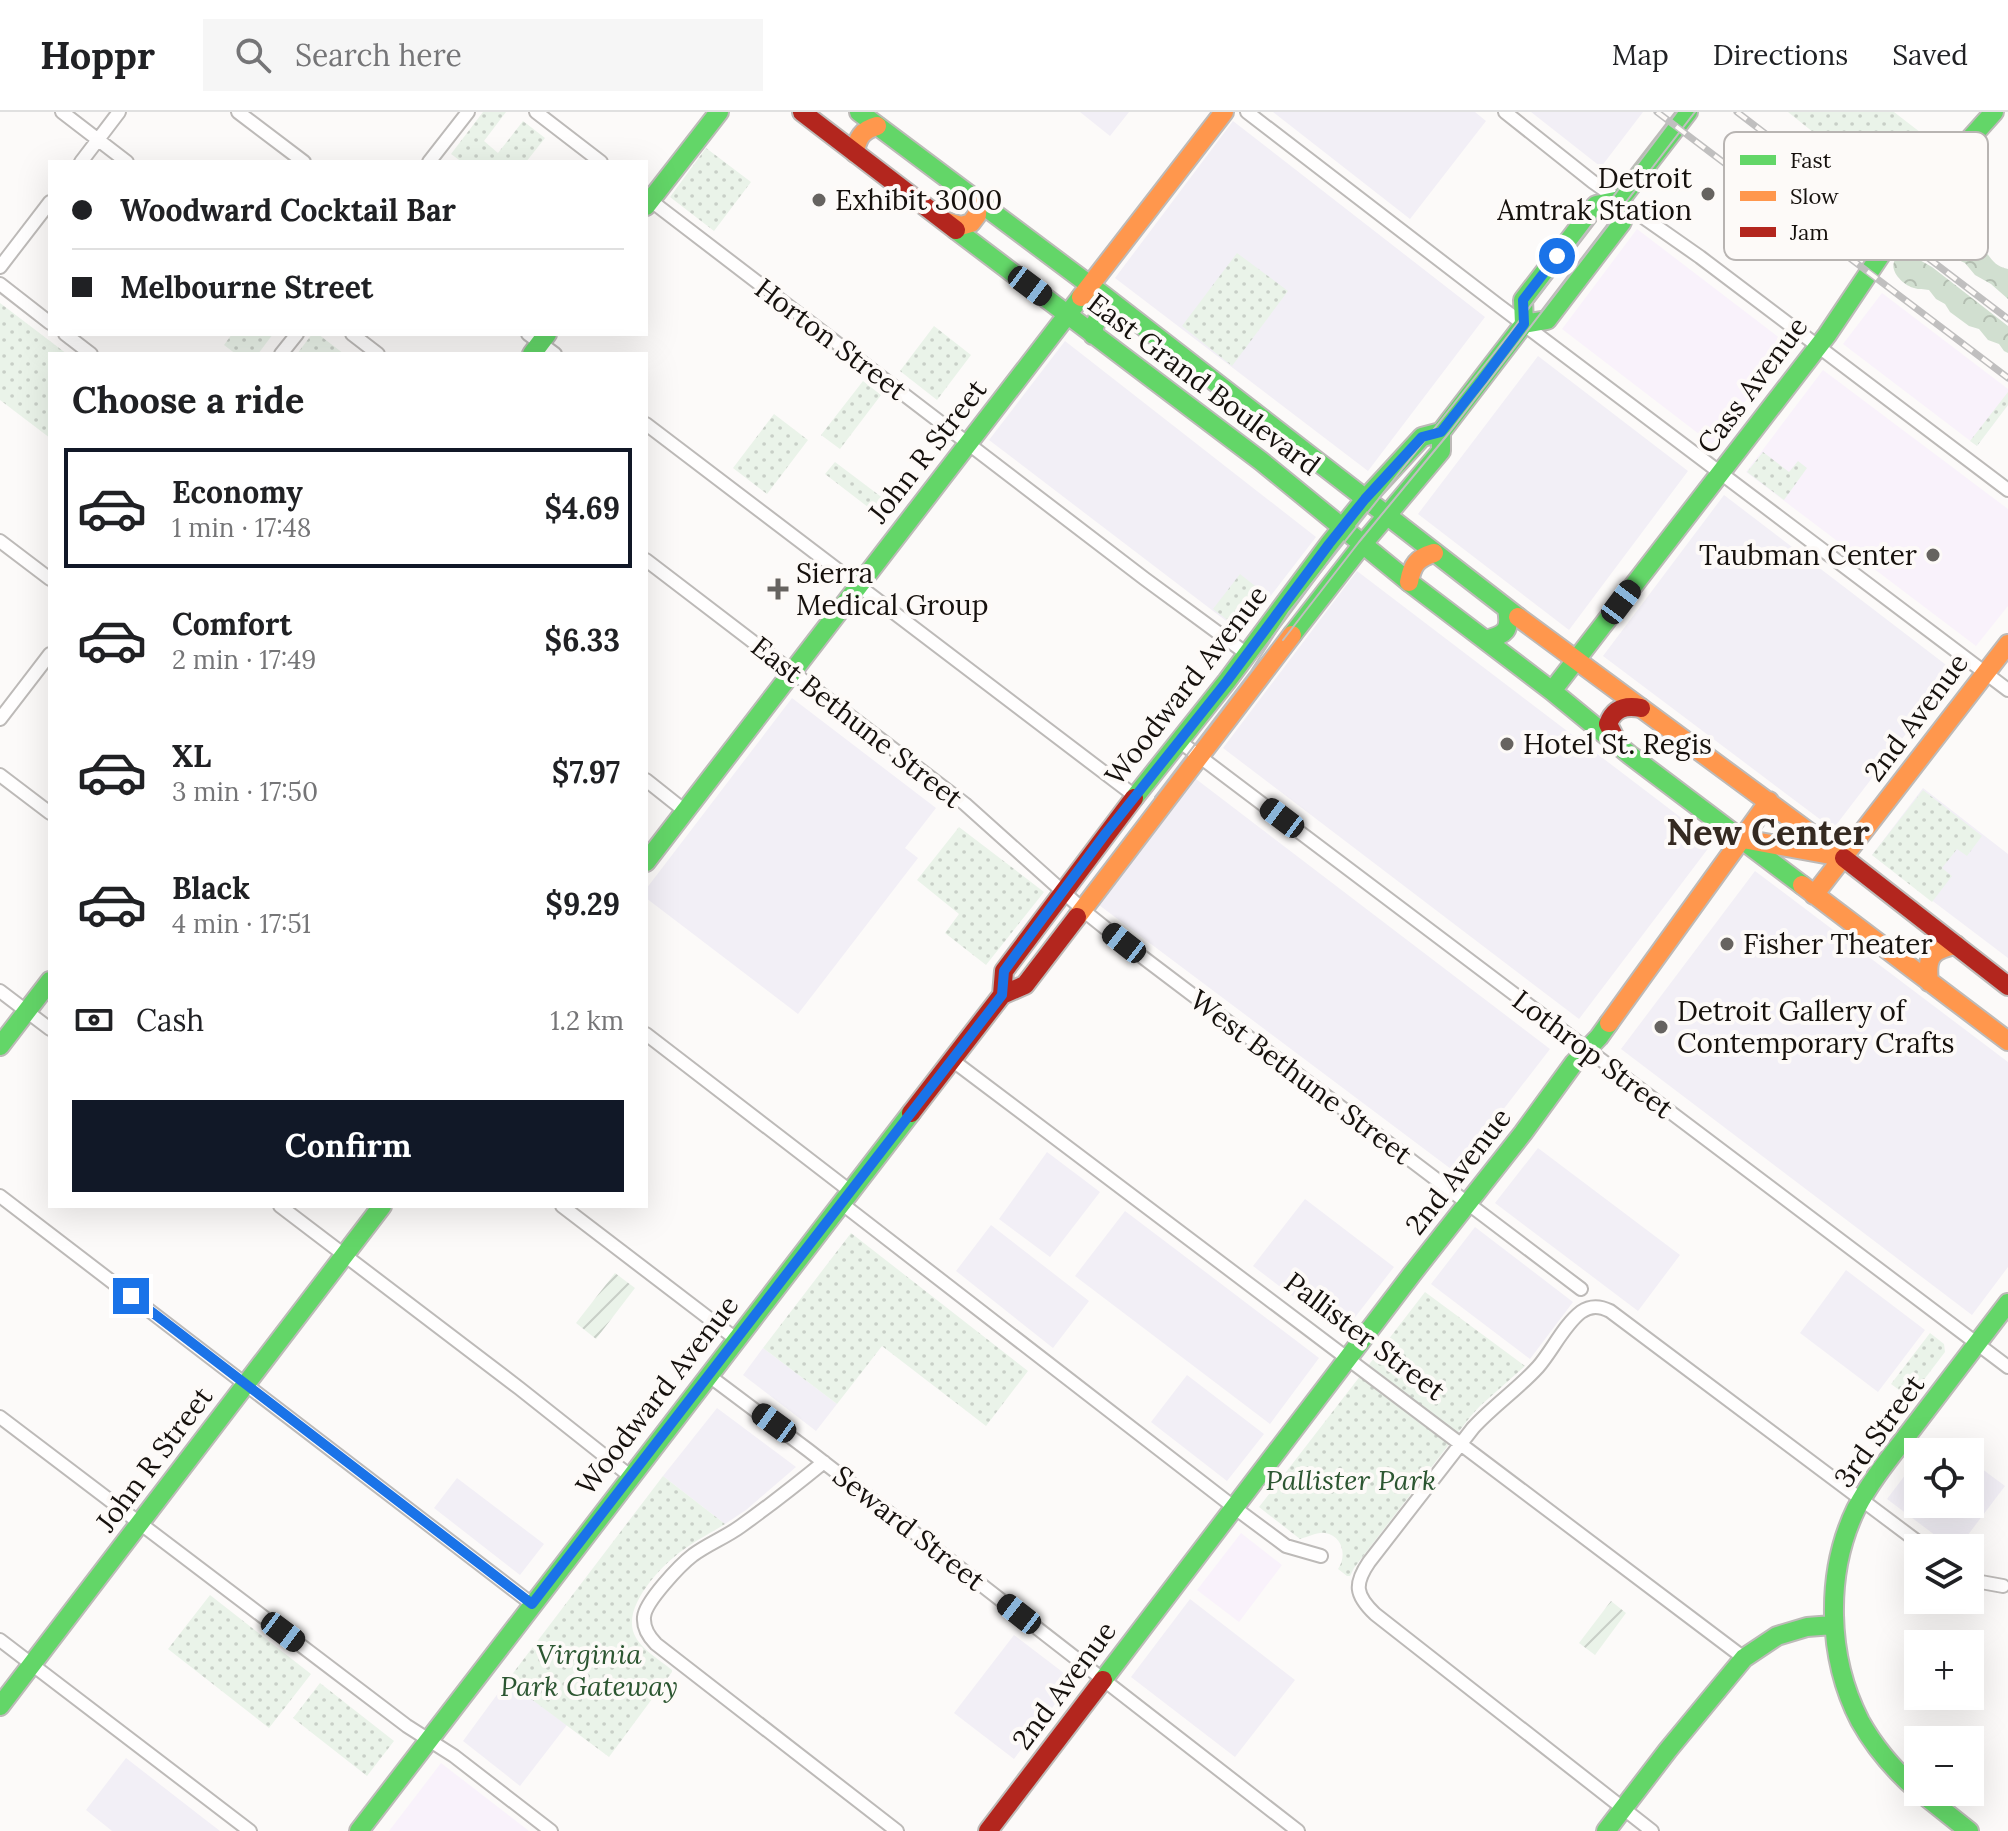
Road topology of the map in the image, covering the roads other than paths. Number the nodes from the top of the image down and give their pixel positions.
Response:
1 (62, 112) edge
2 (119, 112) edge
3 (238, 112) edge
4 (468, 112) edge
5 (536, 112) edge
6 (719, 112) edge
7 (802, 112) edge
8 (859, 112) edge
9 (1224, 112) edge
10 (1247, 112) edge
11 (1505, 112) edge
12 (1688, 112) edge
13 (1994, 112) edge
14 (877, 126) junction
15 (1976, 132) edge
16 (98, 139) junction
17 (855, 153) junction
18 (82, 160) edge
19 (124, 160) edge
20 (301, 160) edge
21 (431, 160) edge
22 (598, 160) edge
23 (978, 200) junction
24 (1620, 200) junction
25 (648, 201) edge
26 (48, 205) edge
27 (944, 221) junction
28 (1877, 260) edge
29 (0, 267) edge
30 (0, 284) edge
31 (1090, 286) junction
32 (1125, 313) junction
33 (1067, 315) junction
34 (48, 321) edge
35 (1524, 324) junction
36 (1093, 335) junction
37 (68, 336) edge
38 (295, 336) edge
39 (355, 336) edge
40 (1818, 346) junction
41 (88, 352) edge
42 (283, 352) edge
43 (375, 352) edge
44 (648, 426) edge
45 (1441, 432) junction
46 (969, 443) junction
47 (1721, 473) junction
48 (1337, 477) junction
49 (2008, 490) edge
50 (1365, 499) junction
51 (1315, 503) junction
52 (1387, 516) junction
53 (1341, 528) junction
54 (0, 541) edge
55 (1362, 545) junction
56 (1434, 553) junction
57 (648, 562) edge
58 (48, 577) edge
59 (1409, 582) junction
60 (858, 586) junction
61 (1507, 609) junction
62 (1485, 640) junction
63 (2008, 644) edge
64 (1247, 654) junction
65 (48, 657) edge
66 (1576, 661) junction
67 (792, 672) junction
68 (1985, 673) junction
69 (2008, 690) edge
70 (1552, 691) junction
71 (1641, 708) junction
72 (0, 719) edge
73 (1179, 741) junction
74 (1617, 742) junction
75 (1199, 756) junction
76 (0, 775) edge
77 (648, 782) edge
78 (1135, 796) junction
79 (1769, 801) junction
80 (48, 811) edge
81 (685, 811) junction
82 (1741, 839) junction
83 (1843, 857) junction
84 (648, 859) edge
85 (1063, 892) junction
86 (1814, 895) junction
87 (1082, 909) junction
88 (1956, 945) junction
89 (1929, 982) junction
90 (48, 984) edge
91 (2008, 986) edge
92 (0, 991) edge
93 (1002, 995) junction
94 (27, 1011) junction
95 (48, 1027) edge
96 (648, 1036) edge
97 (2008, 1041) edge
98 (0, 1046) edge
99 (1587, 1050) junction
100 (952, 1060) junction
101 (0, 1196) edge
102 (846, 1197) junction
103 (1469, 1204) junction
104 (283, 1208) edge
105 (380, 1208) edge
106 (565, 1208) edge
107 (344, 1255) junction
108 (1581, 1289) dead end
109 (2008, 1303) edge
110 (736, 1339) junction
111 (1978, 1344) junction
112 (1348, 1358) junction
113 (2008, 1367) edge
114 (708, 1375) junction
115 (246, 1385) junction
116 (0, 1417) edge
117 (1461, 1444) junction
118 (824, 1462) junction
119 (630, 1476) junction
120 (1861, 1499) junction
121 (1235, 1508) junction
122 (141, 1523) junction
123 (1907, 1534) edge
124 (1321, 1556) dead end
125 (1984, 1583) edge
126 (2006, 1588) edge
127 (532, 1604) junction
128 (1833, 1625) junction
129 (0, 1640) edge
130 (1744, 1658) junction
131 (32, 1665) junction
132 (1104, 1680) junction
133 (0, 1706) edge
134 (429, 1740) junction
135 (1904, 1777) edge
136 (1938, 1806) edge
137 (1623, 1809) junction
138 (250, 1831) edge
139 (359, 1831) edge
140 (551, 1831) edge
141 (897, 1831) edge
142 (988, 1831) edge
143 (1298, 1831) edge
144 (1606, 1831) edge
145 (1652, 1831) edge
146 (1969, 1831) edge

1 - 16 street
2 - 16 street
3 - 20 street
4 - 21 street
5 - 22 street
6 - 25 main road
7 - 17 main road, East Grand Boulevard
8 - 14 main road, East Grand Boulevard
9 - 31 main road, John R Street
10 - 35 street
11 - 24 street
12 - 24 main road, Woodward Avenue
13 - 15 main road, Cass Avenue
14 - 17 main road
14 - 23 main road, East Grand Boulevard
16 - 18 street
16 - 19 street
17 - 27 main road, East Grand Boulevard
23 - 27 main road
23 - 31 main road, East Grand Boulevard
24 - 35 main road, Woodward Avenue
24 - 35 main road, Woodward Avenue
24 - 40 street
25 - 46 street, Horton Street
26 - 29 street
27 - 33 main road, East Grand Boulevard
28 - 40 main road, Cass Avenue
30 - 34 street
31 - 32 main road, East Grand Boulevard
31 - 33 main road, John R Street
32 - 36 main road
32 - 48 main road, East Grand Boulevard
33 - 36 main road, East Grand Boulevard
33 - 46 main road, John R Street
35 - 45 main road, Woodward Avenue
35 - 47 street
36 - 51 main road, East Grand Boulevard
37 - 41 street
38 - 42 street
39 - 43 street
40 - 47 main road, Cass Avenue
40 - 49 street
44 - 60 street
45 - 50 main road, Woodward Avenue
45 - 52 main road, Woodward Avenue
46 - 60 main road, John R Street
46 - 64 street, Horton Street
47 - 66 main road, Cass Avenue
47 - 68 street
48 - 50 main road, East Grand Boulevard
48 - 51 main road
50 - 52 main road, East Grand Boulevard
50 - 53 main road, Woodward Avenue
51 - 53 main road, East Grand Boulevard
52 - 55 main road, Woodward Avenue
52 - 56 main road, East Grand Boulevard
53 - 55 main road, East Grand Boulevard
53 - 64 main road, Woodward Avenue
54 - 58 street
55 - 59 main road, East Grand Boulevard
55 - 75 main road, Woodward Avenue
56 - 59 main road
56 - 61 main road, East Grand Boulevard
57 - 67 street, East Bethune Street
59 - 62 main road, East Grand Boulevard
60 - 67 main road, John R Street
60 - 78 street
61 - 62 main road
61 - 66 main road, East Grand Boulevard
62 - 70 main road, East Grand Boulevard
63 - 68 main road, 2nd Avenue
64 - 73 main road, Woodward Avenue
65 - 72 street
66 - 70 main road, Cass Avenue
66 - 71 main road, East Grand Boulevard
67 - 81 main road, John R Street
67 - 85 street, East Bethune Street
68 - 69 street
68 - 83 main road, 2nd Avenue
70 - 74 main road, East Grand Boulevard
71 - 74 main road
71 - 79 main road, East Grand Boulevard
73 - 75 street, Lothrop Street
73 - 78 main road, Woodward Avenue
74 - 82 main road, East Grand Boulevard
75 - 87 main road, Woodward Avenue
75 - 99 street, Lothrop Street
76 - 80 street
77 - 81 street
78 - 85 main road, Woodward Avenue
79 - 82 main road, 2nd Avenue
79 - 83 main road, East Grand Boulevard
81 - 84 main road, John R Street
82 - 83 main road
82 - 86 main road, East Grand Boulevard
82 - 99 main road, 2nd Avenue
83 - 86 main road, 2nd Avenue
83 - 88 main road, East Grand Boulevard
85 - 87 street, West Bethune Street
85 - 93 main road, Woodward Avenue
86 - 89 main road, East Grand Boulevard
87 - 93 main road, Woodward Avenue
87 - 103 street, West Bethune Street
88 - 89 main road
88 - 91 main road, East Grand Boulevard
89 - 97 main road, East Grand Boulevard
90 - 94 main road
92 - 94 street
93 - 100 main road, Woodward Avenue
94 - 95 street
94 - 98 main road
96 - 102 street
99 - 103 main road, 2nd Avenue
99 - 111 street, Lothrop Street
100 - 102 main road, Woodward Avenue
100 - 112 street, Pallister Street
101 - 115 street
102 - 110 main road, Woodward Avenue
102 - 121 street
103 - 108 street, West Bethune Street
103 - 112 main road, 2nd Avenue
104 - 107 street
105 - 107 main road, John R Street
106 - 110 street
107 - 115 main road, John R Street
107 - 119 street
109 - 111 main road, 3rd Street
110 - 114 main road, Woodward Avenue
111 - 113 street, Lothrop Street
111 - 120 main road, 3rd Street
112 - 117 street, Pallister Street
112 - 121 main road, 2nd Avenue
114 - 118 street, Seward Street
114 - 119 main road, Woodward Avenue
115 - 122 main road, John R Street
115 - 127 street
116 - 122 street
117 - 120 street
117 - 130 street, Pallister Street
117 - 137 street
118 - 132 street, Seward Street
118 - 141 street
119 - 127 main road, Woodward Avenue
120 - 123 street
120 - 128 main road, 3rd Street
121 - 124 street
121 - 132 main road, 2nd Avenue
122 - 131 main road, John R Street
122 - 134 street
125 - 126 street
127 - 134 main road, Woodward Avenue
128 - 130 main road
128 - 135 main road
129 - 131 street
130 - 137 main road
131 - 133 main road, John R Street
131 - 138 street
132 - 142 main road, 2nd Avenue
132 - 143 street, Seward Street
134 - 139 main road, Woodward Avenue
134 - 140 street
136 - 146 main road
137 - 144 main road
137 - 145 street

